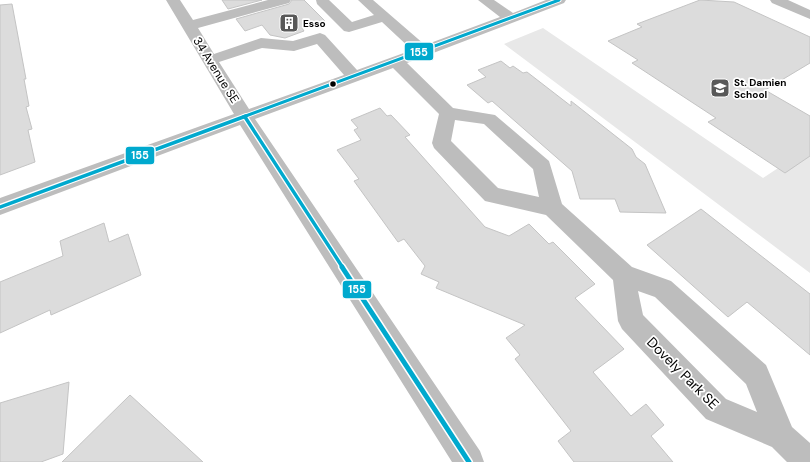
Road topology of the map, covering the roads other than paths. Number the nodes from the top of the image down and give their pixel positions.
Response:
1 (173, 0) edge
2 (284, 0) edge
3 (323, 0) edge
4 (365, 0) edge
5 (485, 0) edge
6 (559, 0) edge
7 (777, 0) edge
8 (810, 15) edge
9 (384, 16) junction
10 (511, 18) junction
11 (190, 26) junction
12 (349, 28) junction
13 (320, 38) junction
14 (424, 52) junction
15 (210, 60) junction
16 (397, 62) junction
17 (355, 77) junction
18 (448, 113) junction
19 (245, 117) junction
20 (0, 207) edge
21 (552, 208) junction
22 (624, 275) junction
23 (782, 437) junction
24 (469, 462) edge
25 (808, 462) edge

1 - 11 street, 34 Avenue SE
2 - 11 street
3 - 12 street
4 - 9 street
5 - 10 street
6 - 10 street
7 - 8 street
9 - 12 street
9 - 14 street
10 - 14 street
11 - 15 street, 34 Avenue SE
12 - 13 street
13 - 15 street
13 - 17 street
14 - 16 street
15 - 19 street, 34 Avenue SE
16 - 17 street
16 - 18 street
17 - 19 street
18 - 21 street
18 - 21 street, Dovely Park SE
19 - 20 street
19 - 24 street, 34 Avenue SE
21 - 22 street, Dovely Park SE
22 - 23 street, Dovely Park SE
22 - 23 street, Dovely Park SE
23 - 25 street, Dovely Park SE

